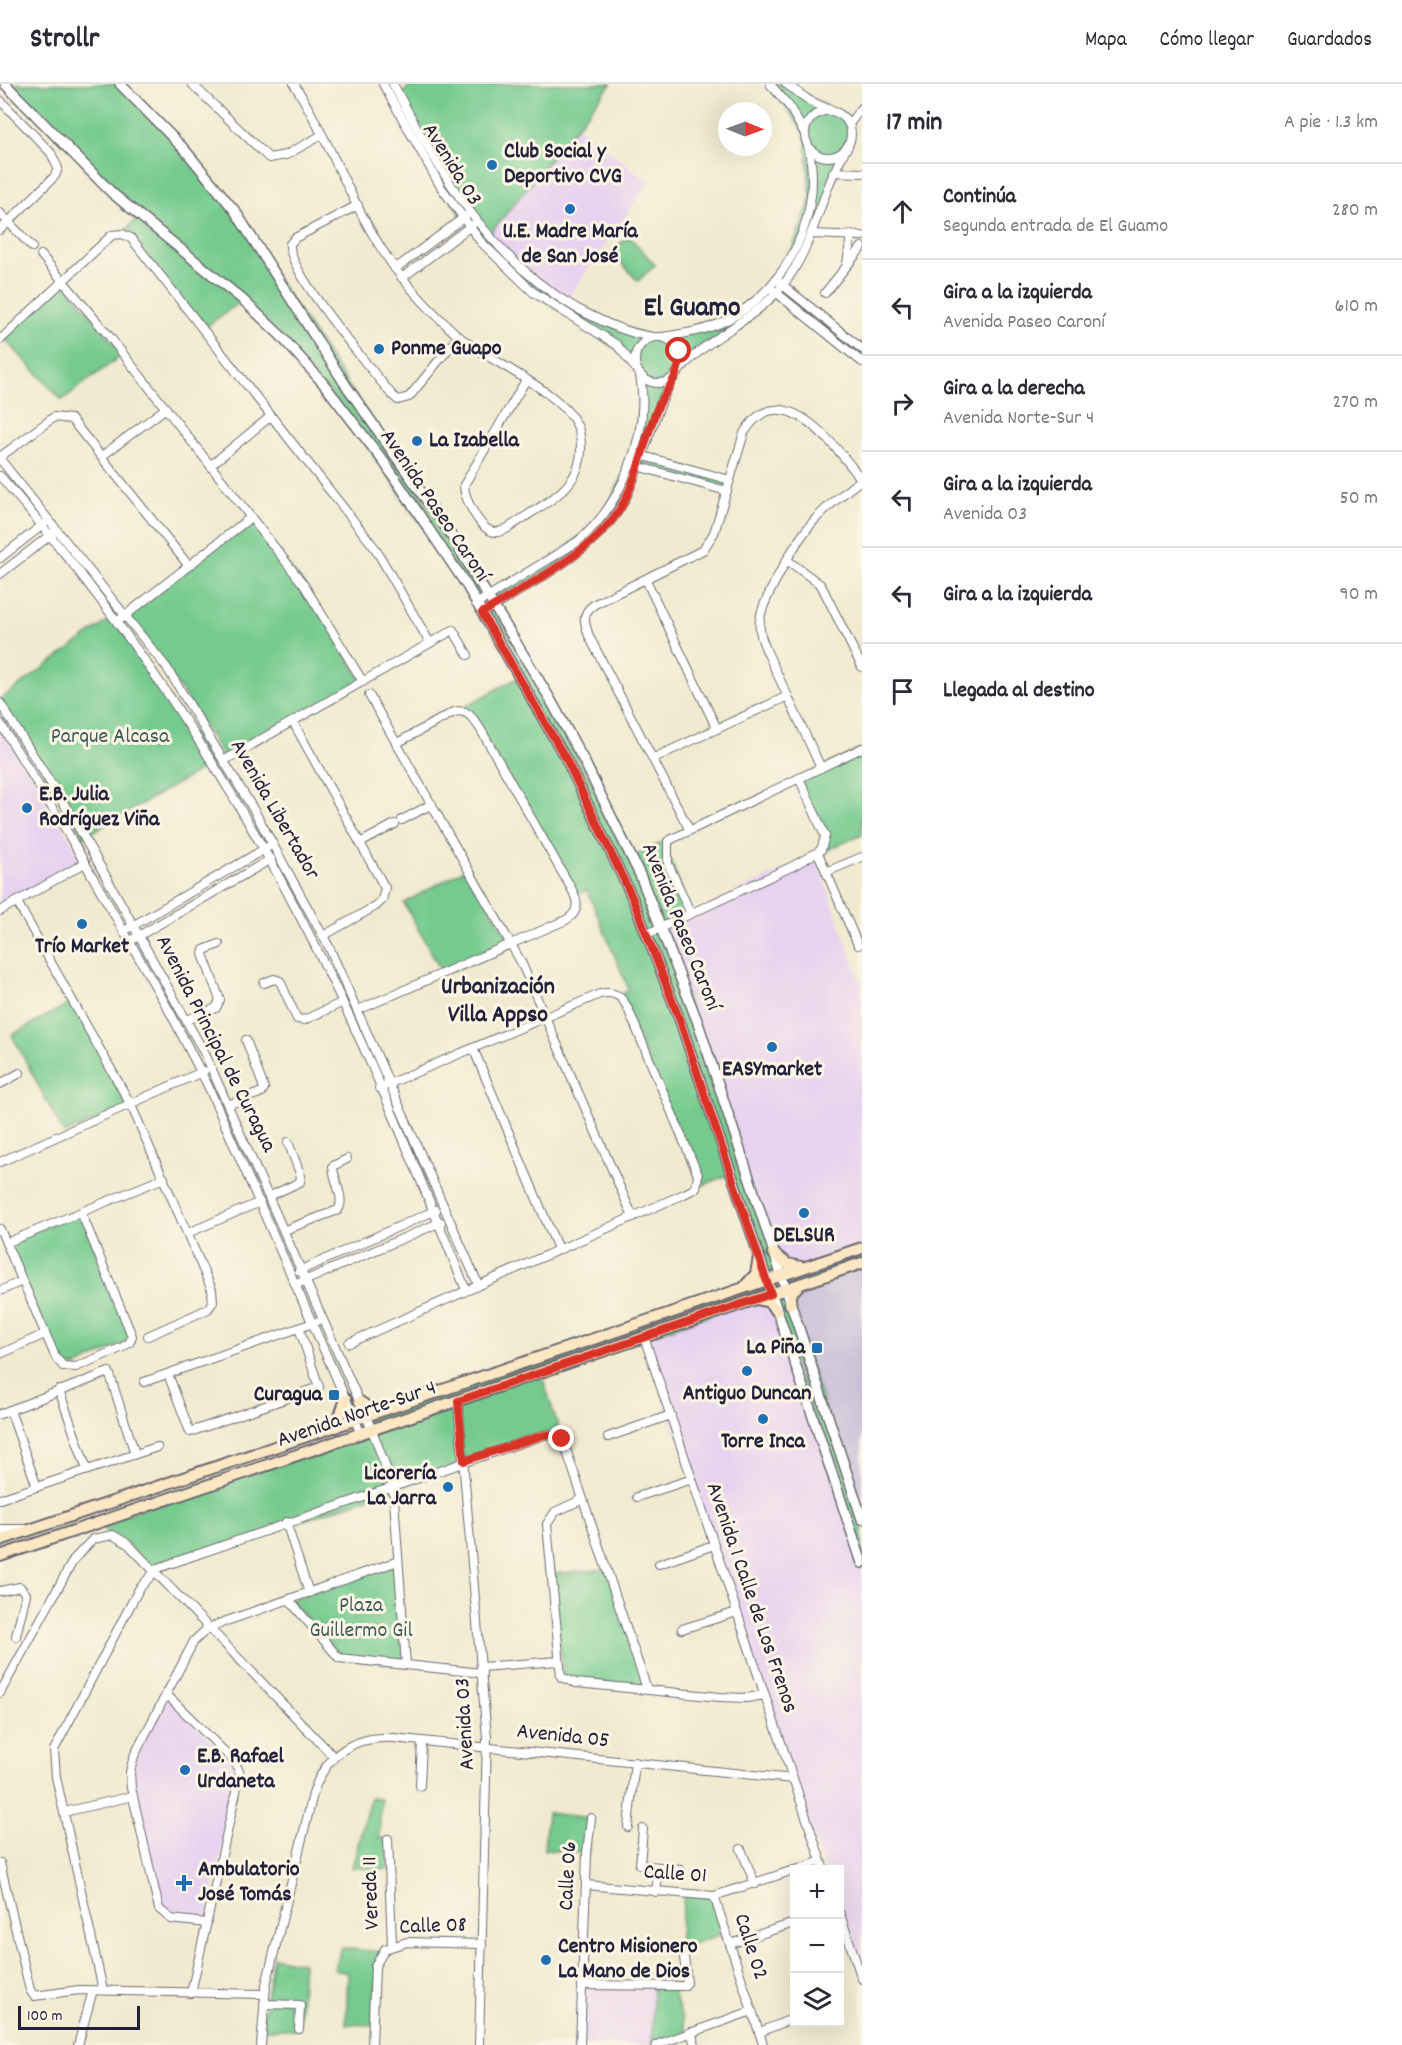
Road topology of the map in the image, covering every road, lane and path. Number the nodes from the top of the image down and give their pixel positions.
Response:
1 (5, 84) edge
2 (120, 84) edge
3 (192, 84) edge
4 (294, 84) edge
5 (383, 84) edge
6 (393, 84) edge
7 (770, 84) edge
8 (786, 84) edge
9 (0, 100) edge
10 (862, 107) edge
11 (831, 111) junction
12 (849, 124) junction
13 (322, 135) junction
14 (806, 138) junction
15 (848, 146) junction
16 (833, 172) junction
17 (862, 173) edge
18 (358, 205) junction
19 (0, 213) edge
20 (466, 216) junction
21 (8, 222) junction
22 (473, 225) junction
23 (0, 230) edge
24 (812, 234) junction
25 (851, 236) junction
26 (862, 236) edge
27 (32, 247) dead end
28 (862, 247) edge
29 (41, 255) dead end
30 (847, 265) junction
31 (395, 269) junction
32 (402, 278) junction
33 (63, 281) junction
34 (779, 283) junction
35 (773, 290) junction
36 (825, 293) dead end
37 (459, 336) junction
38 (847, 336) junction
39 (657, 337) junction
40 (0, 340) edge
41 (840, 345) junction
42 (862, 349) edge
43 (862, 362) edge
44 (638, 372) junction
45 (675, 375) junction
46 (526, 380) junction
47 (166, 408) junction
48 (271, 416) junction
49 (632, 453) junction
50 (641, 455) junction
51 (102, 456) junction
52 (0, 458) edge
53 (628, 464) junction
54 (211, 465) junction
55 (638, 466) junction
56 (0, 476) edge
57 (862, 479) edge
58 (730, 480) junction
59 (727, 492) junction
60 (251, 517) junction
61 (50, 519) junction
62 (41, 526) junction
63 (57, 529) junction
64 (49, 536) junction
65 (0, 558) edge
66 (787, 560) junction
67 (189, 566) junction
68 (0, 574) edge
69 (646, 580) junction
70 (491, 601) junction
71 (476, 604) junction
72 (482, 613) junction
73 (126, 615) junction
74 (117, 622) junction
75 (430, 644) junction
76 (468, 655) dead end
77 (862, 667) edge
78 (363, 682) junction
79 (369, 695) dead end
80 (788, 696) junction
81 (0, 703) edge
82 (293, 722) junction
83 (0, 723) edge
84 (717, 729) junction
85 (397, 742) junction
86 (862, 748) edge
87 (654, 758) junction
88 (225, 760) junction
89 (821, 768) junction
90 (799, 778) junction
91 (432, 804) junction
92 (689, 829) junction
93 (362, 842) junction
94 (273, 844) junction
95 (263, 850) junction
96 (818, 853) junction
97 (279, 854) junction
98 (862, 856) edge
99 (269, 860) junction
100 (85, 863) junction
101 (826, 872) junction
102 (17, 902) junction
103 (0, 911) edge
104 (691, 914) junction
105 (134, 925) junction
106 (662, 927) junction
107 (124, 931) junction
108 (647, 934) junction
109 (139, 935) junction
110 (323, 936) junction
111 (130, 941) junction
112 (219, 944) dead end
113 (512, 945) junction
114 (858, 945) dead end
115 (264, 983) dead end
116 (341, 1003) junction
117 (358, 1010) junction
118 (545, 1017) junction
119 (187, 1020) junction
120 (246, 1040) dead end
121 (473, 1048) junction
122 (212, 1068) junction
123 (20, 1073) dead end
124 (201, 1073) junction
125 (390, 1083) junction
126 (0, 1084) edge
127 (379, 1088) junction
128 (131, 1104) junction
129 (230, 1104) junction
130 (288, 1142) dead end
131 (347, 1159) dead end
132 (0, 1162) edge
133 (164, 1178) junction
134 (270, 1196) junction
135 (260, 1202) junction
136 (443, 1207) junction
137 (433, 1211) junction
138 (81, 1212) junction
139 (633, 1217) junction
140 (448, 1219) junction
141 (438, 1223) junction
142 (0, 1229) edge
143 (285, 1230) junction
144 (188, 1233) junction
145 (6, 1243) junction
146 (862, 1248) edge
147 (558, 1249) junction
148 (773, 1253) junction
149 (759, 1257) junction
150 (862, 1263) edge
151 (804, 1267) junction
152 (303, 1269) junction
153 (292, 1274) junction
154 (780, 1275) junction
155 (767, 1279) junction
156 (307, 1280) junction
157 (22, 1281) junction
158 (297, 1284) junction
159 (478, 1284) junction
160 (799, 1284) junction
161 (745, 1287) junction
162 (785, 1289) junction
163 (466, 1290) junction
164 (0, 1291) edge
165 (771, 1294) junction
166 (757, 1299) junction
167 (790, 1304) junction
168 (777, 1311) junction
169 (324, 1318) junction
170 (313, 1323) junction
171 (299, 1328) junction
172 (45, 1334) junction
173 (148, 1336) dead end
174 (644, 1337) junction
175 (349, 1343) dead end
176 (0, 1354) edge
177 (168, 1374) junction
178 (144, 1382) dead end
179 (59, 1390) junction
180 (346, 1399) junction
181 (458, 1401) junction
182 (360, 1402) junction
183 (10, 1410) junction
184 (386, 1410) junction
185 (0, 1414) edge
186 (671, 1415) junction
187 (366, 1417) junction
188 (355, 1420) junction
189 (336, 1427) junction
190 (372, 1430) junction
191 (361, 1434) junction
192 (608, 1437) dead end
193 (157, 1447) dead end
194 (135, 1454) junction
195 (464, 1461) junction
196 (87, 1470) junction
197 (692, 1479) junction
198 (393, 1486) junction
199 (38, 1487) junction
200 (636, 1497) dead end
201 (0, 1499) edge
202 (583, 1499) junction
203 (862, 1519) edge
204 (286, 1522) junction
205 (100, 1523) junction
206 (36, 1528) junction
207 (0, 1529) edge
208 (109, 1535) junction
209 (0, 1540) edge
210 (714, 1545) junction
211 (0, 1556) edge
212 (398, 1561) junction
213 (862, 1563) edge
214 (659, 1564) dead end
215 (152, 1572) junction
216 (0, 1591) edge
217 (309, 1593) junction
218 (289, 1600) junction
219 (737, 1611) junction
220 (207, 1629) junction
221 (682, 1629) dead end
222 (16, 1635) dead end
223 (558, 1661) junction
224 (406, 1665) junction
225 (482, 1670) junction
226 (647, 1689) junction
227 (0, 1693) edge
228 (167, 1695) junction
229 (765, 1695) junction
230 (422, 1741) junction
231 (487, 1748) junction
232 (333, 1756) junction
233 (634, 1762) junction
234 (793, 1779) junction
235 (420, 1786) dead end
236 (133, 1796) junction
237 (64, 1812) junction
238 (591, 1818) dead end
239 (628, 1827) dead end
240 (643, 1828) dead end
241 (388, 1839) dead end
242 (741, 1849) dead end
243 (821, 1861) junction
244 (0, 1863) edge
245 (809, 1865) edge
246 (822, 1865) edge
247 (659, 1867) junction
248 (680, 1869) dead end
249 (790, 1872) edge
250 (755, 1884) junction
251 (586, 1885) junction
252 (656, 1892) junction
253 (714, 1896) junction
254 (842, 1919) edge
255 (206, 1923) junction
256 (790, 1925) edge
257 (482, 1944) junction
258 (730, 1944) junction
259 (388, 1947) junction
260 (684, 1957) dead end
261 (862, 1979) edge
262 (582, 1985) junction
263 (93, 1990) junction
264 (104, 1990) junction
265 (190, 1993) junction
266 (265, 1994) junction
267 (264, 2004) junction
268 (752, 2011) junction
269 (790, 2020) edge
270 (299, 2029) dead end
271 (691, 2032) junction
272 (760, 2032) junction
273 (764, 2044) edge
274 (78, 2045) edge
275 (261, 2045) edge
276 (372, 2045) edge
277 (479, 2045) edge
278 (580, 2045) edge
279 (656, 2045) edge
280 (695, 2045) edge

1 - 71 street, Avenida Paseo Caroní
2 - 70 street, Avenida Paseo Caroní
3 - 13 street
4 - 13 street
5 - 20 street, Avenida 03
6 - 20 street, Avenida 03
7 - 14 street
8 - 11 street
9 - 21 street
10 - 12 street
11 - 12 street
11 - 14 street
12 - 15 street
13 - 18 street
14 - 15 street
14 - 34 street
15 - 16 street
16 - 17 street
16 - 24 street
18 - 31 street
18 - 37 street
19 - 21 street
20 - 22 street, Avenida 03
20 - 31 street
21 - 23 street
21 - 27 street
22 - 32 street
22 - 39 street, Avenida 03
22 - 44 street, Avenida 03
24 - 25 street
24 - 34 street
25 - 26 street
25 - 30 street
28 - 30 street
29 - 33 street
30 - 36 street
31 - 32 street
32 - 37 street
33 - 40 street
33 - 47 street
33 - 48 street
34 - 35 street
34 - 38 street
35 - 39 street
35 - 41 street
35 - 45 street
37 - 46 street
38 - 41 street
38 - 42 street
39 - 44 street
39 - 45 street
41 - 43 street
44 - 45 street
44 - 49 street
45 - 50 street
46 - 46 street
47 - 51 street
47 - 54 street
48 - 54 street
48 - 75 street
49 - 50 street
49 - 53 street
50 - 55 street
50 - 58 street
51 - 52 street
51 - 67 street
52 - 61 street, Avenida Libertador
53 - 55 street
53 - 70 street
54 - 60 street
55 - 59 street
55 - 70 street
56 - 62 street, Avenida Libertador
57 - 58 street
57 - 66 street
58 - 59 street
59 - 69 street
60 - 67 street
60 - 78 street
61 - 62 street
61 - 63 street, Avenida Libertador
62 - 64 street, Avenida Libertador
62 - 65 street
63 - 64 street
63 - 73 street, Avenida Libertador
64 - 68 street
64 - 74 street, Avenida Libertador
66 - 77 street
66 - 80 street
67 - 73 street
69 - 84 street
69 - 87 street
70 - 71 street
70 - 72 street
70 - 106 street, Avenida Paseo Caroní
71 - 72 street, Avenida Paseo Caroní
72 - 108 street, Avenida Paseo Caroní
73 - 74 street
73 - 88 street, Avenida Libertador
74 - 95 street, Avenida Libertador
75 - 76 street
75 - 78 street
78 - 82 street
79 - 85 street
80 - 84 street
80 - 89 street
81 - 105 street, Avenida Principal de Curagua
82 - 88 street
82 - 93 street
83 - 100 street, Avenida Principal de Curagua
84 - 87 street
85 - 91 street
85 - 113 street
86 - 89 street
87 - 92 street
88 - 94 street, Avenida Libertador
89 - 90 street
90 - 92 street
90 - 96 street
91 - 93 street
91 - 113 street
92 - 104 street
93 - 110 street
94 - 95 street
94 - 97 street, Avenida Libertador
95 - 99 street, Avenida Libertador
95 - 105 street
96 - 101 street
96 - 104 street
97 - 99 street
97 - 110 street, Avenida Libertador
98 - 101 street
99 - 109 street
99 - 116 street, Avenida Libertador
100 - 102 street
100 - 107 street, Avenida Principal de Curagua
101 - 114 street
102 - 103 street
102 - 128 street
104 - 106 street
105 - 107 street
105 - 109 street, Avenida Principal de Curagua
106 - 108 street
106 - 148 street, Avenida Paseo Caroní
107 - 111 street, Avenida Principal de Curagua
108 - 149 street, Avenida Paseo Caroní
109 - 111 street
109 - 119 street, Avenida Principal de Curagua
110 - 117 street, Avenida Libertador
111 - 124 street, Avenida Principal de Curagua
112 - 119 street
113 - 117 street
113 - 118 street
115 - 116 street
116 - 127 street, Avenida Libertador
117 - 125 street, Avenida Libertador
118 - 121 street
118 - 139 street
118 - 139 street
119 - 122 street, Avenida Principal de Curagua
120 - 129 street
121 - 125 street
121 - 147 street
122 - 124 street
122 - 129 street, Avenida Principal de Curagua
123 - 126 street
124 - 128 street
124 - 135 street, Avenida Principal de Curagua
125 - 127 street
125 - 136 street, Avenida Libertador
127 - 137 street, Avenida Libertador
128 - 132 street
128 - 133 street
129 - 134 street, Avenida Principal de Curagua
130 - 134 street
131 - 143 street
133 - 138 street
133 - 144 street
134 - 143 street, Avenida Principal de Curagua
135 - 144 street
135 - 153 street, Avenida Principal de Curagua
136 - 137 street
136 - 140 street, Avenida Libertador
137 - 141 street, Avenida Libertador
137 - 152 street
138 - 145 street
138 - 172 street
139 - 147 street
140 - 141 street
140 - 159 street, Avenida Libertador
141 - 156 street
141 - 163 street, Avenida Libertador
142 - 145 street
143 - 152 street, Avenida Principal de Curagua
144 - 173 street
145 - 157 street
146 - 151 main road, Avenida Norte-Sur 4
147 - 159 street
148 - 151 main road
148 - 154 street, Avenida Paseo Caroní
149 - 155 street, Avenida Paseo Caroní
149 - 161 main road
150 - 160 main road, Avenida Norte-Sur 4
151 - 154 main road, Avenida Norte-Sur 4
152 - 153 street
152 - 156 street, Avenida Principal de Curagua
153 - 158 street, Avenida Principal de Curagua
154 - 155 main road, Avenida Norte-Sur 4
154 - 162 street, Avenida Paseo Caroní
155 - 161 main road, Avenida Norte-Sur 4
155 - 165 street, Avenida Paseo Caroní
156 - 158 street
156 - 169 street, Avenida Principal de Curagua
157 - 164 street
157 - 172 street
158 - 170 street, Avenida Principal de Curagua
159 - 163 street
160 - 162 main road, Avenida Norte-Sur 4
160 - 167 main road
161 - 184 main road, Avenida Norte-Sur 4
162 - 165 main road, Avenida Norte-Sur 4
162 - 167 street, Avenida Paseo Caroní
163 - 175 street
165 - 166 main road, Avenida Norte-Sur 4
165 - 168 street, Avenida Paseo Caroní
166 - 168 main road
166 - 174 main road, Avenida Norte-Sur 4
167 - 203 street, Avenida Paseo Caroní
168 - 213 street, Avenida Paseo Caroní
169 - 170 street
169 - 182 street, Avenida Principal de Curagua
170 - 171 street
170 - 180 street, Avenida Principal de Curagua
171 - 177 street
171 - 177 street
172 - 176 street
174 - 181 main road, Avenida Norte-Sur 4
174 - 186 street, Avenida 1 Calle de Los Frenos
177 - 178 street
179 - 183 street
179 - 194 street
179 - 196 street
180 - 188 street, Avenida Principal de Curagua
180 - 189 main road
181 - 190 main road, Avenida Norte-Sur 4
181 - 195 street, Avenida 03
182 - 184 main road
182 - 187 street, Avenida Principal de Curagua
183 - 185 street
183 - 199 street
184 - 187 main road, Avenida Norte-Sur 4
186 - 192 street
186 - 197 street, Avenida 1 Calle de Los Frenos
187 - 188 main road, Avenida Norte-Sur 4
187 - 190 street, Avenida Principal de Curagua
188 - 189 main road, Avenida Norte-Sur 4
188 - 191 street, Avenida Principal de Curagua
189 - 206 main road, Avenida Norte-Sur 4
190 - 191 main road, Avenida Norte-Sur 4
190 - 198 street, Avenida Principal de Curagua
191 - 205 main road, Avenida Norte-Sur 4
193 - 194 street
194 - 196 street
195 - 198 street
195 - 202 street
195 - 225 street, Avenida 03
196 - 199 street
197 - 200 street
197 - 210 street, Avenida 1 Calle de Los Frenos
198 - 204 street
198 - 212 street, Avenida Principal de Curagua
199 - 201 street
202 - 223 street
202 - 226 street
204 - 215 street
204 - 217 street
205 - 208 street
205 - 211 main road, Avenida Norte-Sur 4
206 - 207 street
206 - 209 main road, Avenida Norte-Sur 4
208 - 215 street
208 - 227 street
210 - 214 street
210 - 219 street, Avenida 1 Calle de Los Frenos
212 - 217 street
212 - 224 street, Avenida Principal de Curagua
215 - 220 street
215 - 237 street
216 - 222 street
217 - 218 street
218 - 220 street
218 - 224 street
219 - 221 street
219 - 229 street, Avenida 1 Calle de Los Frenos
220 - 228 street
220 - 232 street
223 - 225 street
223 - 226 street
224 - 225 street
225 - 231 street, Avenida 03
226 - 229 street
228 - 236 street
228 - 255 street
229 - 234 street, Avenida 1 Calle de Los Frenos
230 - 231 street, Avenida 05
230 - 232 street, Avenida 05
230 - 235 street
231 - 233 street, Avenida 05
231 - 257 street, Avenida 03
232 - 266 street
233 - 234 street, Avenida 05
233 - 239 street
234 - 243 street, Avenida 1 Calle de Los Frenos
236 - 237 street
236 - 255 street
237 - 264 street
238 - 251 street, Calle 06
240 - 247 street
241 - 259 street, Vereda 11
242 - 250 street
243 - 245 street, Calle 01
243 - 246 street, Avenida 1 Calle de Los Frenos
244 - 263 street
247 - 248 street
247 - 252 street
249 - 250 street, Calle 01
250 - 253 street, Calle 01
251 - 252 street, Calle 01
251 - 262 street, Calle 06
252 - 253 street, Calle 01
253 - 258 street, Calle 02
254 - 261 street
255 - 265 street
256 - 258 street
257 - 259 street, Calle 08
257 - 277 street, Avenida 03
258 - 268 street, Calle 02
259 - 276 street
260 - 262 street
262 - 278 street, Calle 06
263 - 264 street
263 - 274 street
264 - 265 street
265 - 266 street
266 - 267 street
267 - 270 street
267 - 275 street
268 - 271 street
268 - 272 street, Calle 02
269 - 272 street
271 - 279 street
271 - 280 street
272 - 273 street, Calle 02

